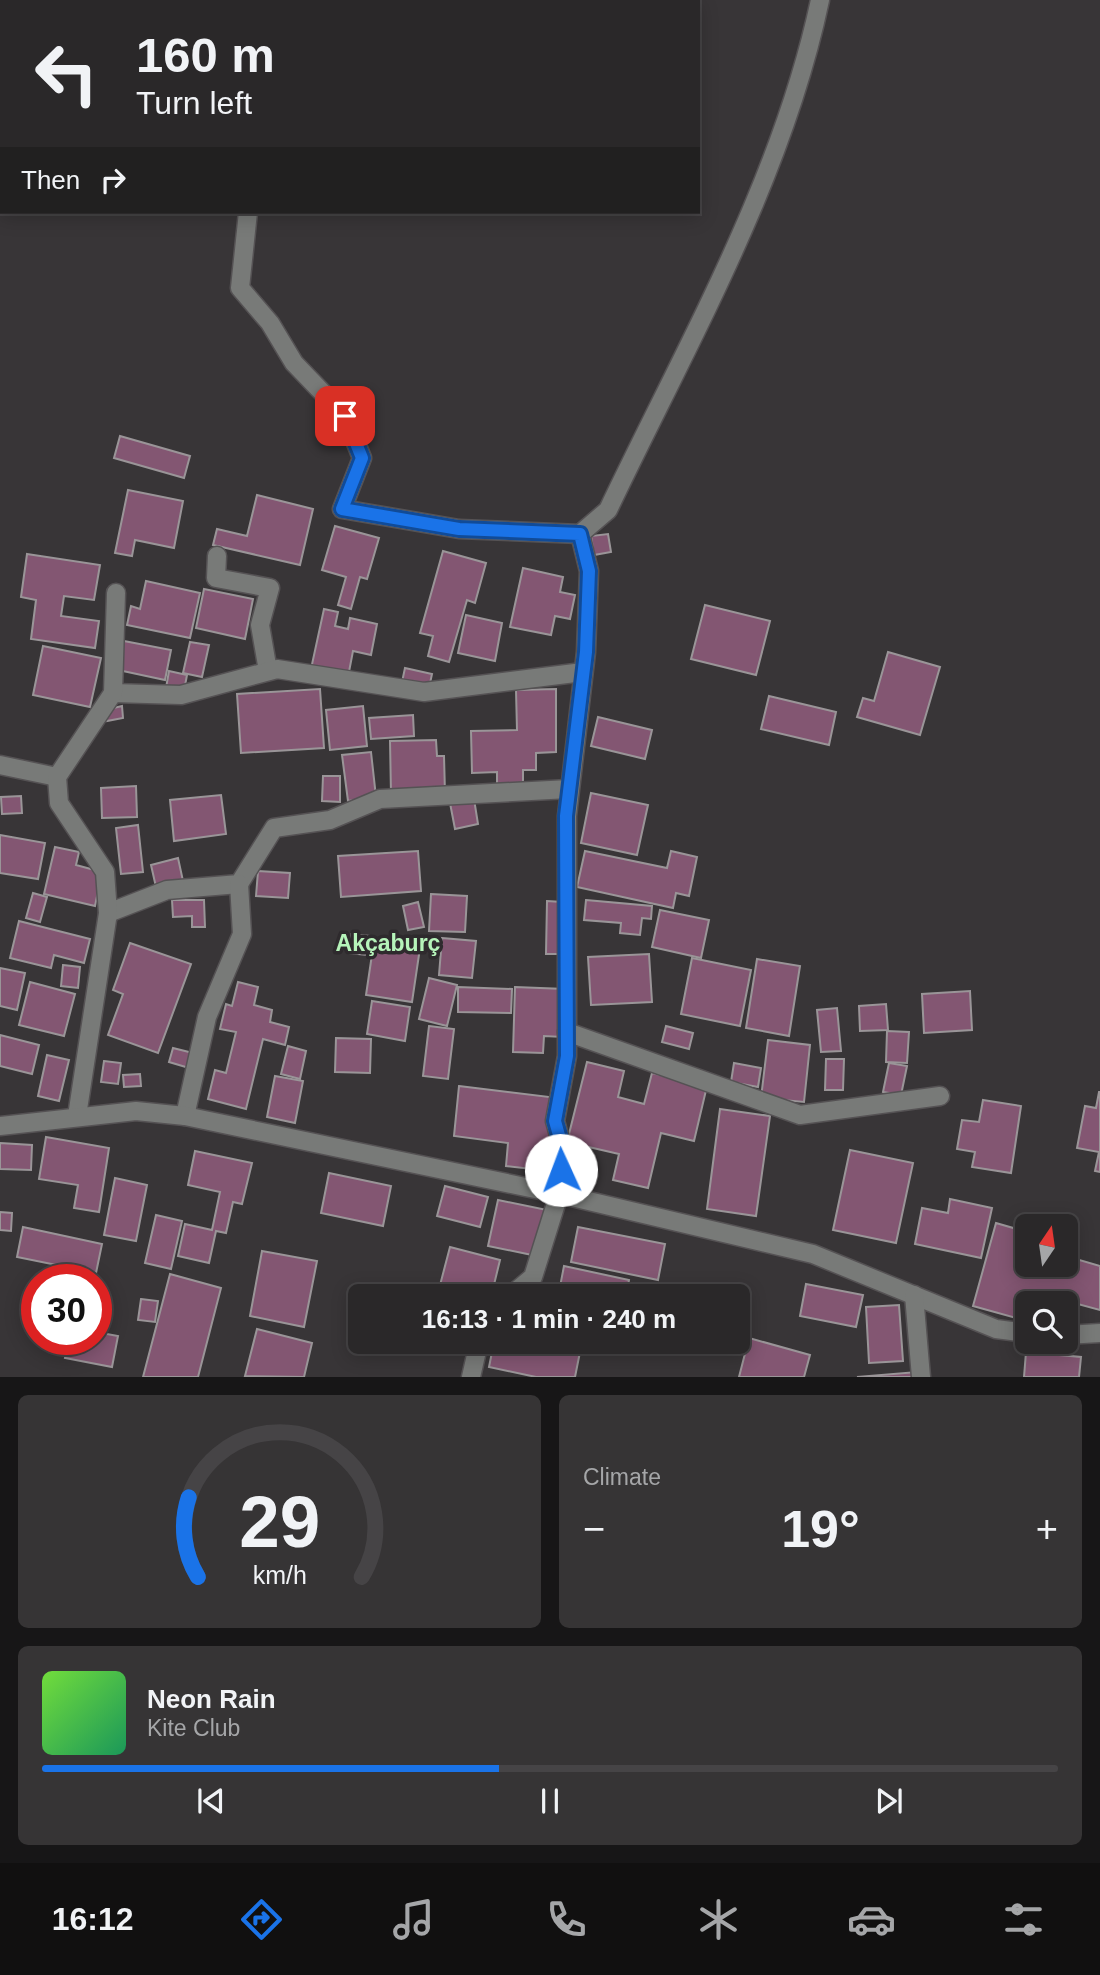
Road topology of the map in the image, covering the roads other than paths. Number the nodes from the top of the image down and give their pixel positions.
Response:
1 (820, 0) edge
2 (248, 214) edge
3 (580, 534) junction
4 (217, 556) dead end
5 (116, 593) dead end
6 (268, 671) junction
7 (583, 672) junction
8 (113, 693) junction
9 (0, 765) edge
10 (57, 777) junction
11 (569, 789) junction
12 (239, 884) junction
13 (108, 913) junction
14 (567, 1032) junction
15 (940, 1096) dead end
16 (77, 1116) junction
17 (185, 1116) junction
18 (0, 1126) edge
19 (559, 1194) junction
20 (525, 1284) edge
21 (914, 1295) junction
22 (1015, 1331) edge
23 (1100, 1333) edge
24 (1078, 1334) edge
25 (476, 1354) edge
26 (471, 1377) edge
27 (921, 1377) edge

1 - 3 street
2 - 3 street
3 - 7 street
4 - 6 street
5 - 8 street
6 - 7 street
6 - 8 street
7 - 11 street
8 - 10 street
9 - 10 street
10 - 13 street
11 - 12 street
11 - 14 street
12 - 13 street
12 - 17 street
13 - 16 street
14 - 15 street
14 - 19 street
16 - 17 street
16 - 18 street
17 - 19 street
19 - 20 street
19 - 21 street
21 - 22 street
21 - 27 street
23 - 24 street
25 - 26 street

